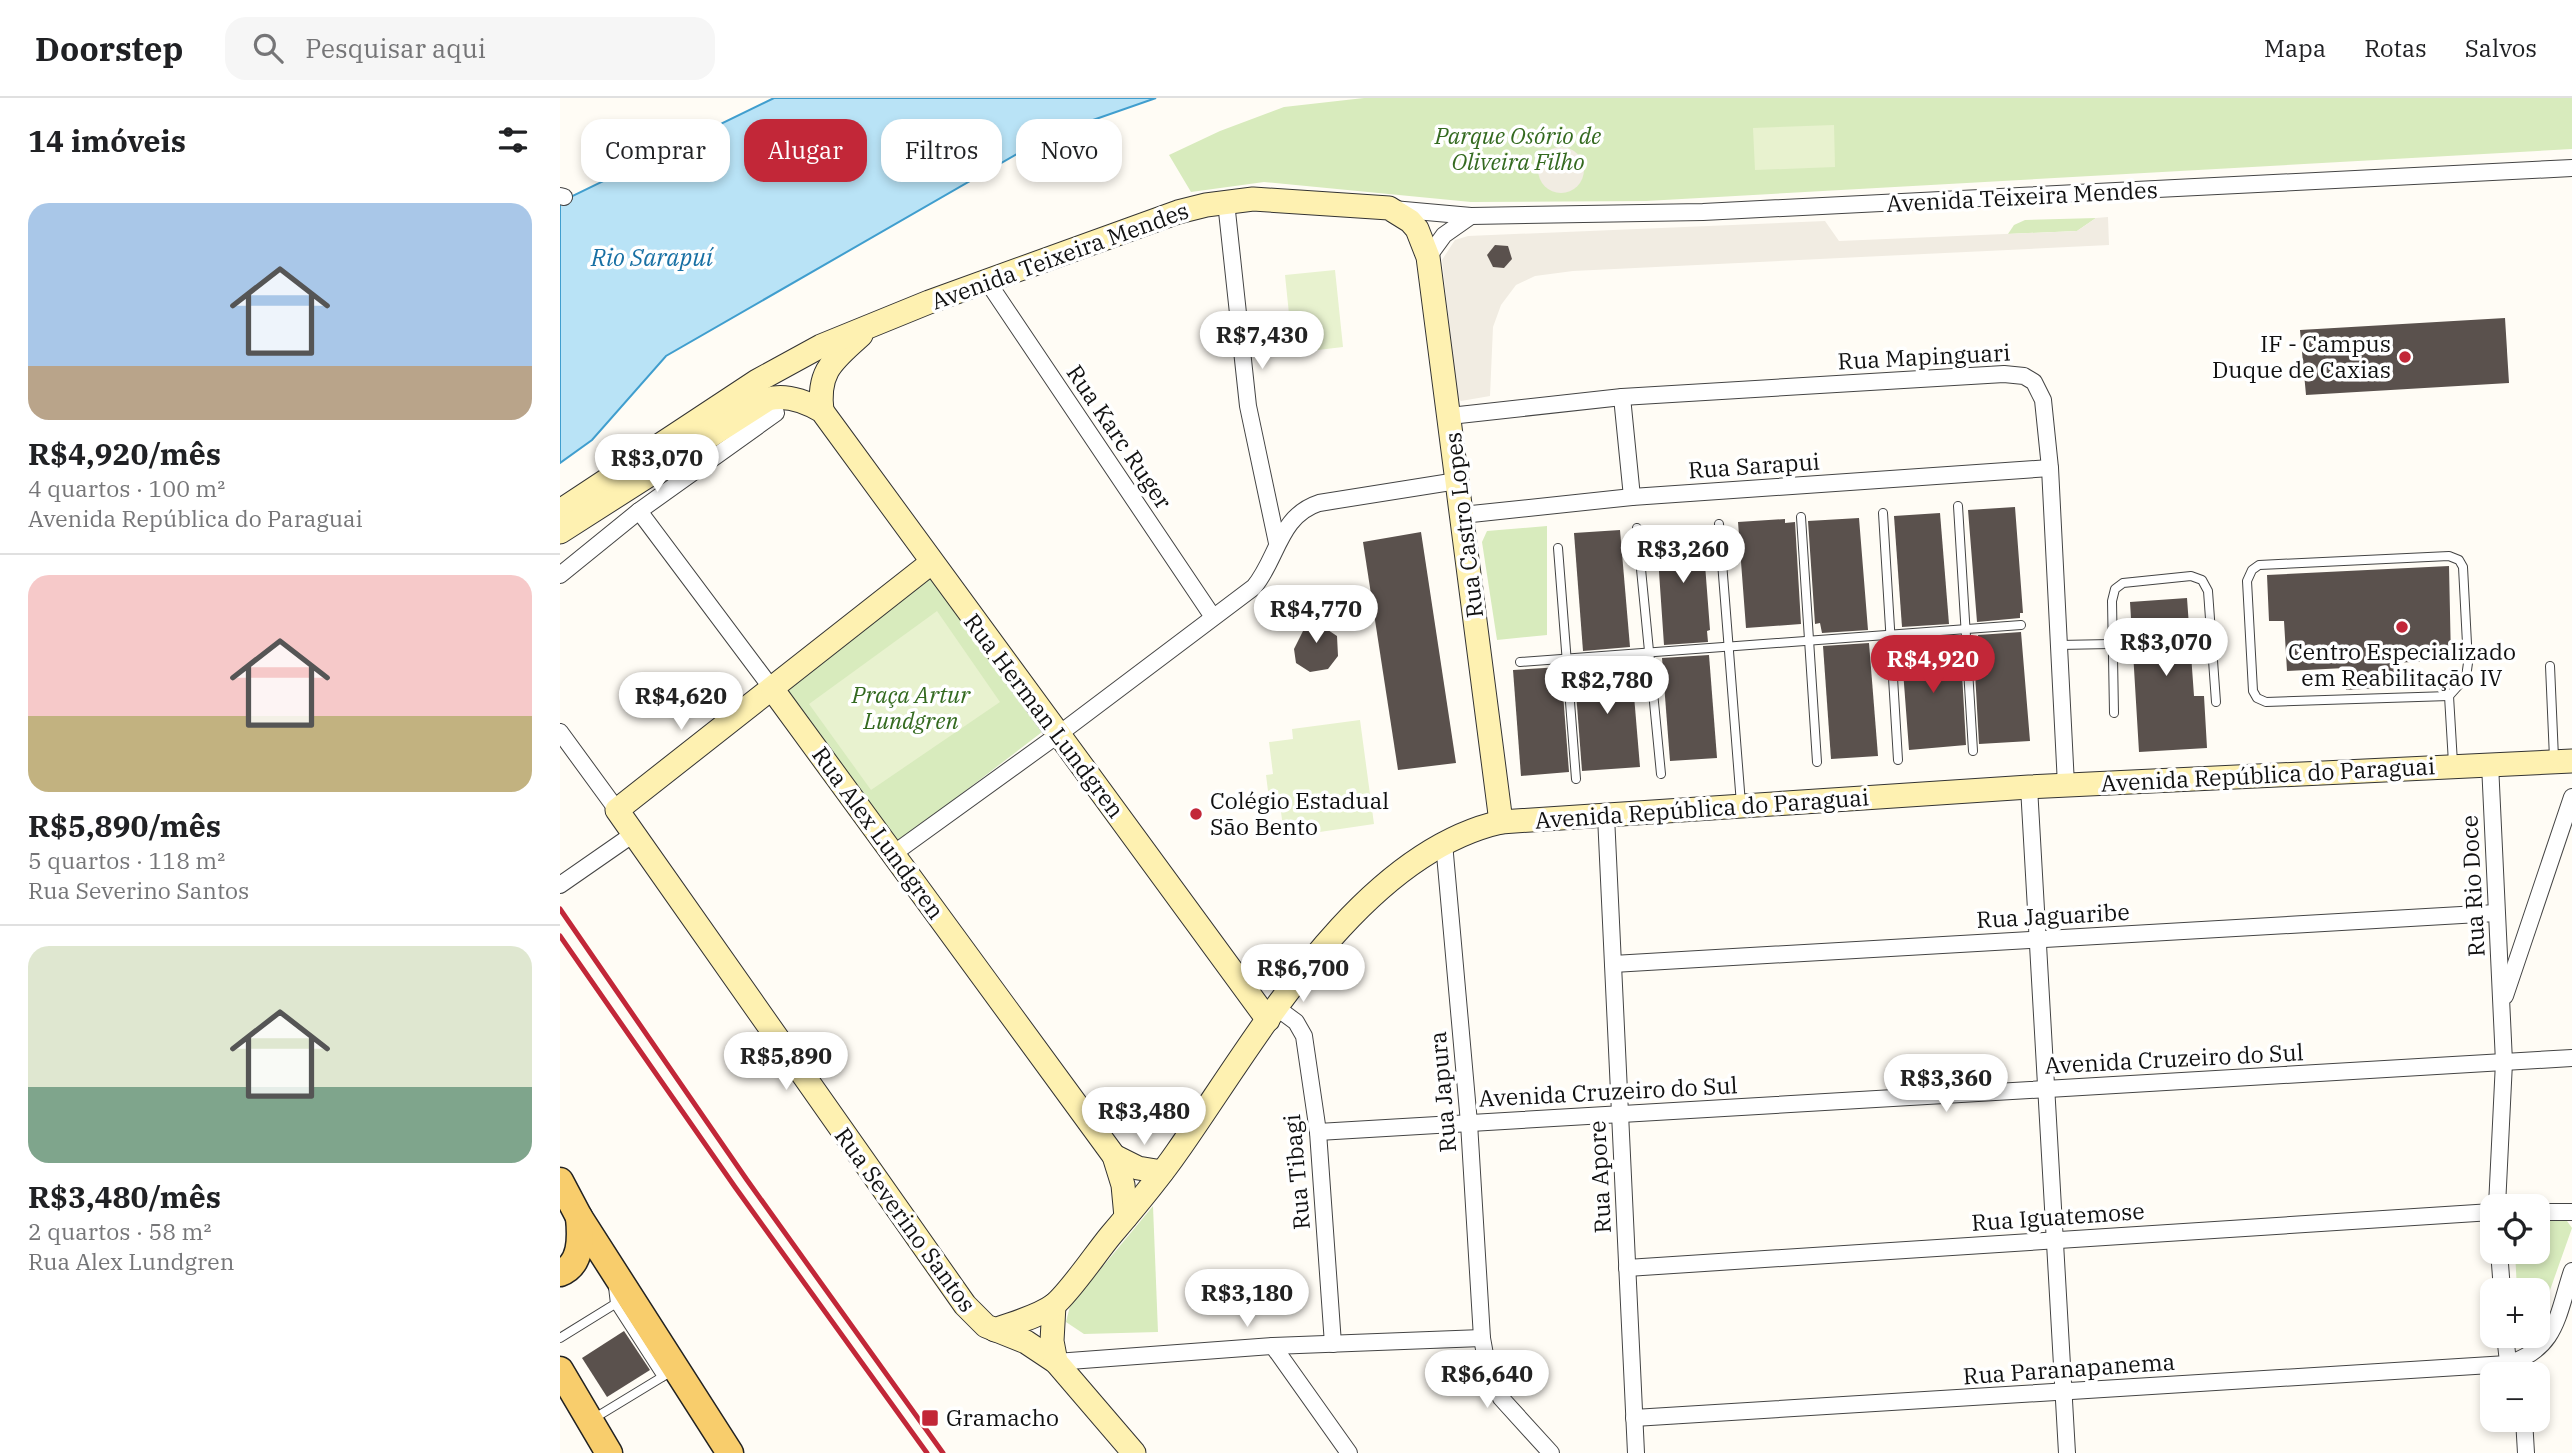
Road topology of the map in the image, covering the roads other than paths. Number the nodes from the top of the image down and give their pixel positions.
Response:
1 (2572, 168) edge
2 (1226, 202) junction
3 (1388, 208) junction
4 (1471, 216) junction
5 (1428, 257) junction
6 (987, 281) junction
7 (871, 325) junction
8 (1622, 397) junction
9 (822, 411) junction
10 (725, 413) junction
11 (776, 413) dead end
12 (1450, 416) junction
13 (2050, 468) junction
14 (1457, 481) junction
15 (1632, 497) junction
16 (1958, 506) dead end
17 (560, 511) edge
18 (639, 511) junction
19 (1883, 513) dead end
20 (1462, 515) junction
21 (1801, 517) dead end
22 (1718, 524) dead end
23 (1637, 528) dead end
24 (560, 532) edge
25 (1277, 543) junction
26 (1558, 548) dead end
27 (931, 563) junction
28 (560, 575) edge
29 (1213, 617) junction
30 (2021, 625) dead end
31 (1965, 629) junction
32 (1890, 634) junction
33 (1809, 640) junction
34 (2111, 644) junction
35 (2059, 645) junction
36 (1729, 646) junction
37 (1649, 652) junction
38 (1568, 658) junction
39 (1520, 662) dead end
40 (2550, 666) dead end
41 (773, 690) junction
42 (2449, 696) junction
43 (2216, 702) dead end
44 (2114, 713) dead end
45 (560, 732) edge
46 (1059, 734) junction
47 (1973, 751) dead end
48 (1898, 760) dead end
49 (2563, 761) edge
50 (1817, 762) dead end
51 (2490, 764) junction
52 (2453, 765) junction
53 (1661, 774) dead end
54 (1576, 779) dead end
55 (2066, 785) junction
56 (2029, 787) junction
57 (2572, 797) edge
58 (1742, 806) junction
59 (617, 810) junction
60 (1606, 816) junction
61 (1501, 822) junction
62 (632, 835) junction
63 (1444, 843) junction
64 (893, 854) junction
65 (560, 885) edge
66 (2496, 913) junction
67 (2038, 940) junction
68 (1613, 964) junction
69 (2502, 1005) junction
70 (1273, 1014) junction
71 (2572, 1059) edge
72 (2504, 1062) junction
73 (2046, 1089) junction
74 (1620, 1114) junction
75 (1469, 1123) junction
76 (1318, 1132) junction
77 (1114, 1156) junction
78 (1162, 1172) junction
79 (562, 1187) edge
80 (2498, 1194) edge
81 (2550, 1212) edge
82 (2572, 1212) edge
83 (2480, 1213) edge
84 (579, 1217) junction
85 (1126, 1217) junction
86 (2055, 1240) junction
87 (610, 1265) junction
88 (1627, 1268) junction
89 (2572, 1271) edge
90 (560, 1273) edge
91 (615, 1304) junction
92 (1054, 1305) junction
93 (995, 1330) junction
94 (560, 1338) edge
95 (1482, 1338) junction
96 (1333, 1344) junction
97 (1273, 1346) junction
98 (1056, 1362) junction
99 (2520, 1362) edge
100 (560, 1370) edge
101 (2480, 1371) edge
102 (669, 1372) junction
103 (2063, 1393) junction
104 (1634, 1418) junction
105 (591, 1421) junction
106 (2525, 1432) edge
107 (609, 1453) edge
108 (730, 1453) edge
109 (1134, 1453) edge
110 (1349, 1453) edge
111 (1550, 1453) edge
112 (1636, 1453) edge
113 (2067, 1453) edge
114 (2526, 1453) edge

1 - 4 street, Avenida Teixeira Mendes
2 - 3 main road, Avenida Teixeira Mendes
2 - 6 main road, Avenida Teixeira Mendes
2 - 25 street
3 - 4 street, Avenida Teixeira Mendes
3 - 5 main road, Rua Castro Lopes
4 - 5 street
5 - 12 main road, Rua Castro Lopes
6 - 7 main road, Avenida Teixeira Mendes
6 - 29 street, Rua Karc Ruger
7 - 9 main road
7 - 10 main road, Avenida Teixeira Mendes
8 - 12 street, Rua Mapinguari
8 - 13 street, Rua Mapinguari
8 - 15 street
9 - 10 main road
9 - 27 main road, Rua Herman Lundgren
10 - 17 main road
10 - 24 main road
11 - 18 street
12 - 14 main road, Rua Castro Lopes
13 - 15 street, Rua Sarapui
13 - 35 street, Rua Mapinguari
14 - 20 main road, Rua Castro Lopes
14 - 25 street
15 - 20 street, Rua Sarapui
16 - 31 lane
18 - 28 street
18 - 41 street, Rua Alex Lundgren
19 - 32 lane
20 - 61 main road, Rua Castro Lopes
21 - 33 lane
22 - 36 lane
23 - 37 lane
25 - 29 street
26 - 38 lane
27 - 41 main road
27 - 46 main road, Rua Herman Lundgren
29 - 46 street
30 - 31 lane
31 - 32 lane
31 - 47 lane
32 - 33 lane
32 - 48 lane
33 - 36 lane
33 - 50 lane
34 - 35 lane
34 - 43 lane
34 - 44 lane
35 - 55 street, Rua Mapinguari
36 - 37 lane
36 - 58 lane
37 - 38 lane
37 - 53 lane
38 - 39 lane
38 - 54 lane
40 - 49 lane
41 - 59 main road
41 - 64 main road, Rua Alex Lundgren
42 - 42 lane
42 - 52 lane
45 - 59 street, Rua Severino Santos
46 - 64 street
46 - 70 main road, Rua Herman Lundgren
49 - 51 main road, Avenida República do Paraguai
51 - 52 main road, Avenida República do Paraguai
51 - 66 street, Rua Rio Doce
52 - 55 main road, Avenida República do Paraguai
55 - 56 main road, Avenida República do Paraguai
56 - 58 main road, Avenida República do Paraguai
56 - 67 street
57 - 69 street, Rua Rio Doce
58 - 60 main road, Avenida República do Paraguai
59 - 62 main road, Rua Severino Santos
60 - 61 main road, Avenida República do Paraguai
60 - 68 street, Rua Apore
61 - 63 main road, Avenida República do Paraguai
62 - 65 street
62 - 93 main road, Rua Severino Santos
63 - 70 main road, Avenida República do Paraguai
63 - 75 street, Rua Japura
64 - 77 main road, Rua Alex Lundgren
66 - 67 street, Rua Jaguaribe
66 - 69 street, Rua Rio Doce
67 - 68 street, Rua Jaguaribe
67 - 73 street
68 - 74 street, Rua Apore
69 - 72 street, Rua Rio Doce
70 - 76 street, Rua Tibagi
70 - 78 main road, Avenida República do Paraguai
71 - 72 street, Avenida Cruzeiro do Sul
72 - 73 street, Avenida Cruzeiro do Sul
72 - 80 street, Rua Rio Doce
73 - 74 street, Avenida Cruzeiro do Sul
73 - 86 street
74 - 75 street, Avenida Cruzeiro do Sul
74 - 88 street, Rua Apore
75 - 76 street, Avenida Cruzeiro do Sul
75 - 95 street, Rua Japura
76 - 96 street, Rua Tibagi
77 - 78 main road
77 - 85 main road, Rua Alex Lundgren
78 - 85 main road, Avenida República do Paraguai
79 - 84 main road
81 - 82 street
83 - 86 street, Rua Iguatemose
84 - 87 main road
84 - 90 main road
85 - 92 main road, Avenida República do Paraguai
86 - 88 street, Rua Iguatemose
86 - 103 street
87 - 91 lane
87 - 102 main road
88 - 104 street, Rua Apore
89 - 99 street
91 - 94 lane
91 - 102 lane
92 - 93 main road, Avenida República do Paraguai
92 - 98 main road
93 - 98 main road, Rua Severino Santos
95 - 96 street
95 - 111 street, Rua Japura
96 - 97 street
97 - 98 street
97 - 110 street
98 - 109 main road, Rua Severino Santos
100 - 105 main road
101 - 103 street, Rua Paranapanema
102 - 105 lane
102 - 108 main road
103 - 104 street, Rua Paranapanema
103 - 113 street
104 - 112 street, Rua Apore
105 - 107 main road
106 - 114 street

